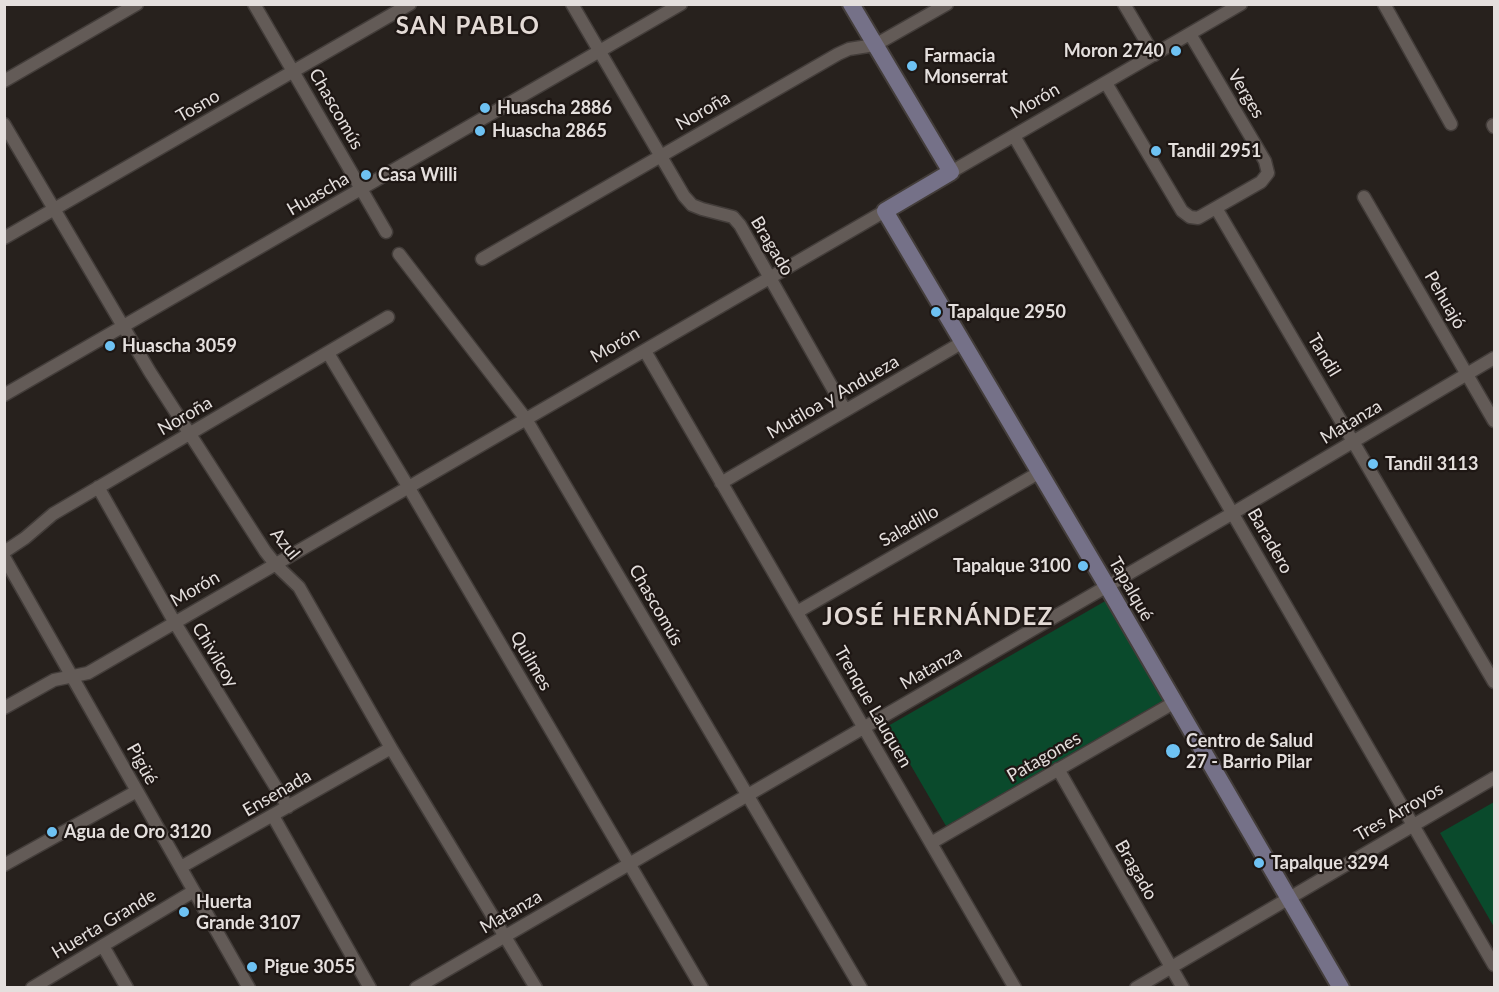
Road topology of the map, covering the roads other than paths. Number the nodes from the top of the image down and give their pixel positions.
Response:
1 (137, 4) edge
2 (254, 4) edge
3 (410, 4) edge
4 (572, 4) edge
5 (681, 4) edge
6 (851, 4) edge
7 (947, 4) edge
8 (1125, 4) edge
9 (1240, 4) edge
10 (1384, 4) edge
11 (1190, 34) junction
12 (875, 45) junction
13 (599, 51) junction
14 (1154, 54) junction
15 (293, 72) junction
16 (4, 81) edge
17 (1106, 83) junction
18 (4, 124) edge
19 (1451, 124) dead end
20 (1014, 136) junction
21 (660, 156) junction
22 (951, 172) junction
23 (361, 190) junction
24 (1364, 197) dead end
25 (1216, 208) junction
26 (54, 209) junction
27 (885, 211) junction
28 (386, 232) dead end
29 (4, 238) edge
30 (399, 254) dead end
31 (482, 259) dead end
32 (771, 277) junction
33 (388, 317) dead end
34 (123, 327) junction
35 (963, 342) junction
36 (645, 351) junction
37 (328, 353) junction
38 (1494, 358) edge
39 (1467, 375) junction
40 (4, 395) edge
41 (845, 410) junction
42 (526, 419) junction
43 (1494, 422) edge
44 (190, 433) junction
45 (1354, 442) junction
46 (1040, 472) junction
47 (722, 483) junction
48 (98, 488) junction
49 (409, 488) junction
50 (1233, 513) junction
51 (4, 552) edge
52 (4, 557) edge
53 (276, 565) junction
54 (1107, 586) junction
55 (797, 612) junction
56 (175, 623) junction
57 (73, 677) junction
58 (1494, 682) edge
59 (1175, 702) junction
60 (4, 708) edge
61 (864, 728) junction
62 (391, 748) junction
63 (1058, 770) junction
64 (1494, 778) edge
65 (137, 791) junction
66 (747, 796) junction
67 (288, 807) junction
68 (273, 816) junction
69 (1413, 825) junction
70 (931, 843) junction
71 (630, 864) junction
72 (4, 865) edge
73 (181, 867) junction
74 (194, 891) junction
75 (1289, 898) junction
76 (505, 936) junction
77 (103, 946) junction
78 (1494, 965) edge
79 (1171, 967) junction
80 (32, 987) edge
81 (126, 987) edge
82 (249, 987) edge
83 (370, 987) edge
84 (416, 987) edge
85 (536, 987) edge
86 (702, 987) edge
87 (861, 987) edge
88 (1016, 987) edge
89 (1136, 987) edge
90 (1183, 987) edge
91 (1341, 987) edge

1 - 16 street
2 - 15 street, Chascomús
3 - 15 street, Tosno
4 - 13 street, Bragado
5 - 13 street, Huascha
6 - 12 main road
7 - 12 street, Noroña
8 - 14 street
9 - 11 street, Morón
10 - 19 street
11 - 14 street, Morón
11 - 25 street, Verges
12 - 21 street, Noroña
12 - 22 main road
13 - 21 street, Bragado
13 - 23 street, Huascha
14 - 17 street, Morón
15 - 23 street, Chascomús
15 - 26 street, Tosno
17 - 20 street, Morón
17 - 25 street
18 - 26 street, Azul
20 - 22 street, Morón
20 - 50 street, Baradero
21 - 31 street, Noroña
21 - 32 street, Bragado
22 - 27 main road, Morón
23 - 28 street, Chascomús
23 - 34 street, Huascha
24 - 39 street, Pehuajó
25 - 45 street, Tandil
26 - 29 street, Tosno
26 - 34 street, Azul
27 - 32 street, Morón
27 - 35 main road, Tapalqué
30 - 42 street, Chascomús
32 - 36 street, Morón
32 - 41 street, Bragado
33 - 37 street, Noroña
34 - 40 street, Huascha
34 - 44 street, Azul
35 - 41 street, Mutiloa y Andueza
35 - 46 main road, Tapalqué
36 - 42 street, Morón
36 - 47 street, Trenque Lauquen
37 - 44 street, Noroña
37 - 49 street, Quilmes
38 - 39 street, Matanza
39 - 43 street, Pehuajó
39 - 45 street, Matanza
41 - 47 street, Mutiloa y Andueza
42 - 49 street, Morón
42 - 66 street, Chascomús
44 - 48 street, Noroña
44 - 53 street, Azul
45 - 50 street, Matanza
45 - 58 street, Tandil
46 - 54 main road, Tapalqué
46 - 55 street, Saladillo
47 - 55 street, Trenque Lauquen
48 - 51 street, Noroña
48 - 56 street, Chivilcoy
49 - 53 street, Morón
49 - 71 street, Quilmes
50 - 54 street, Matanza
50 - 69 street, Baradero
52 - 57 street, Pigüé
53 - 56 street, Morón
53 - 62 street, Azul
54 - 59 main road, Tapalqué
54 - 61 street, Matanza
55 - 61 street, Trenque Lauquen
56 - 57 street, Morón
56 - 67 street, Chivilcoy
57 - 60 street, Morón
57 - 65 street, Pigüé
59 - 63 street, Patagones
59 - 75 main road, Tapalqué
61 - 66 street, Matanza
61 - 70 street, Trenque Lauquen
62 - 67 street, Ensenada
62 - 76 street, Azul
63 - 70 street, Patagones
63 - 79 street, Bragado
64 - 69 street, Tres Arroyos
65 - 72 street
65 - 73 street, Pigüé
66 - 71 street, Matanza
66 - 87 street, Chascomús
67 - 68 street, Ensenada
68 - 73 street, Ensenada
68 - 83 street
69 - 75 street, Tres Arroyos
69 - 78 street, Baradero
70 - 88 street, Trenque Lauquen
71 - 76 street, Matanza
71 - 86 street, Quilmes
73 - 74 street, Pigüé
74 - 77 street, Huerta Grande
74 - 82 street, Pigüé
75 - 79 street, Tres Arroyos
75 - 91 main road, Tapalqué
76 - 84 street, Matanza
76 - 85 street, Azul
77 - 80 street, Huerta Grande
77 - 81 street
79 - 89 street, Tres Arroyos
79 - 90 street, Bragado

